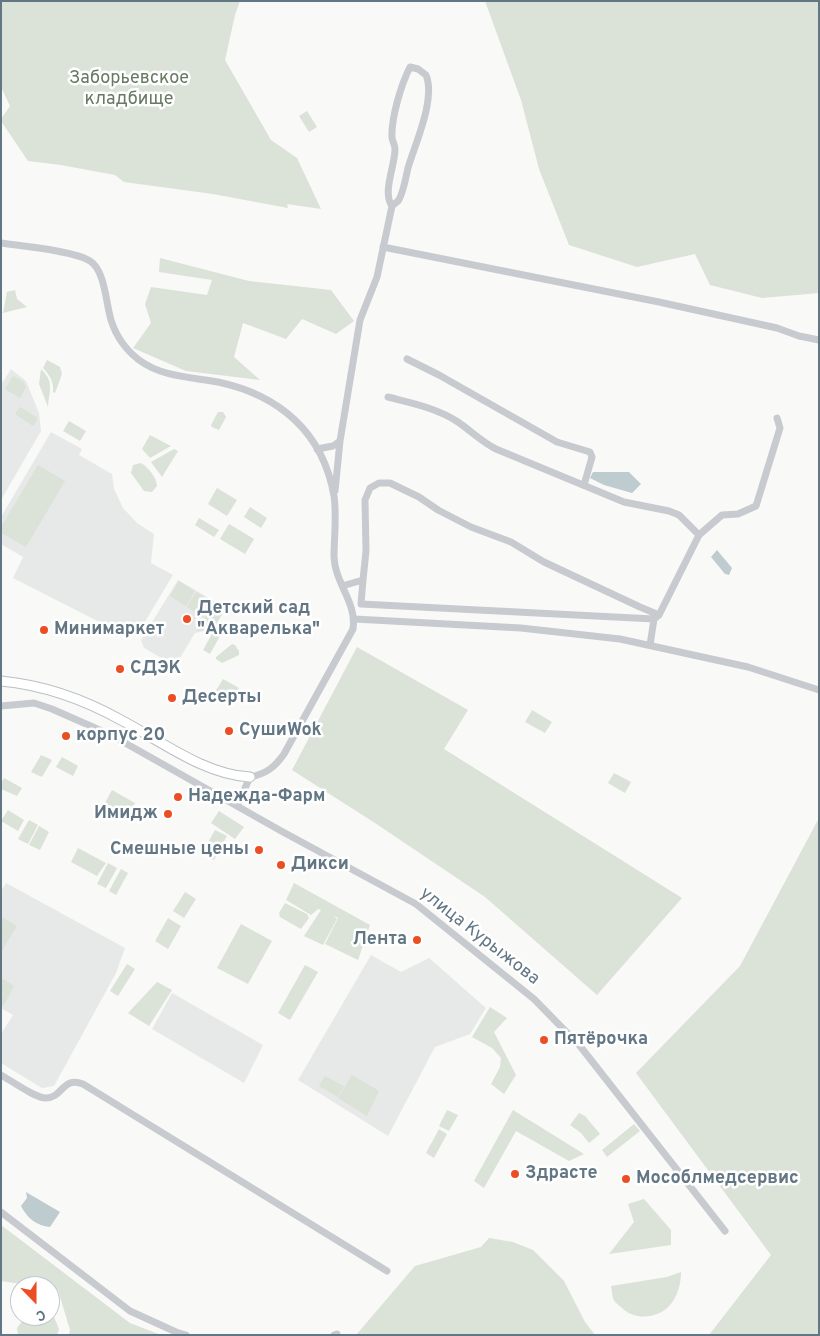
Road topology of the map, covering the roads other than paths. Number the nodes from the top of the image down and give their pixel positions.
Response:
1 (392, 206) junction
2 (1, 243) edge
3 (383, 247) junction
4 (819, 340) edge
5 (407, 359) dead end
6 (388, 397) dead end
7 (777, 418) dead end
8 (340, 441) junction
9 (317, 449) junction
10 (584, 485) junction
11 (334, 497) junction
12 (699, 535) junction
13 (363, 580) junction
14 (342, 586) junction
15 (657, 617) junction
16 (354, 619) junction
17 (650, 645) junction
18 (1, 681) edge
19 (819, 690) edge
20 (1, 706) edge
21 (250, 777) junction
22 (237, 806) junction
23 (1, 1075) edge
24 (1, 1212) edge
25 (725, 1231) dead end
26 (387, 1271) dead end
27 (186, 1335) edge

1 - 1 street
1 - 3 street
2 - 9 street
3 - 4 street
3 - 8 street
5 - 10 street
6 - 10 street
7 - 12 street
8 - 9 street
8 - 11 street
9 - 11 street
10 - 12 street
11 - 14 street
12 - 15 street
13 - 14 street
13 - 15 street
13 - 15 street
14 - 16 street
15 - 17 street
16 - 17 street
16 - 21 street
17 - 19 street
18 - 21 street
20 - 22 street, улица Курыжова
21 - 22 street
22 - 25 street, улица Курыжова
23 - 26 street
24 - 27 street

